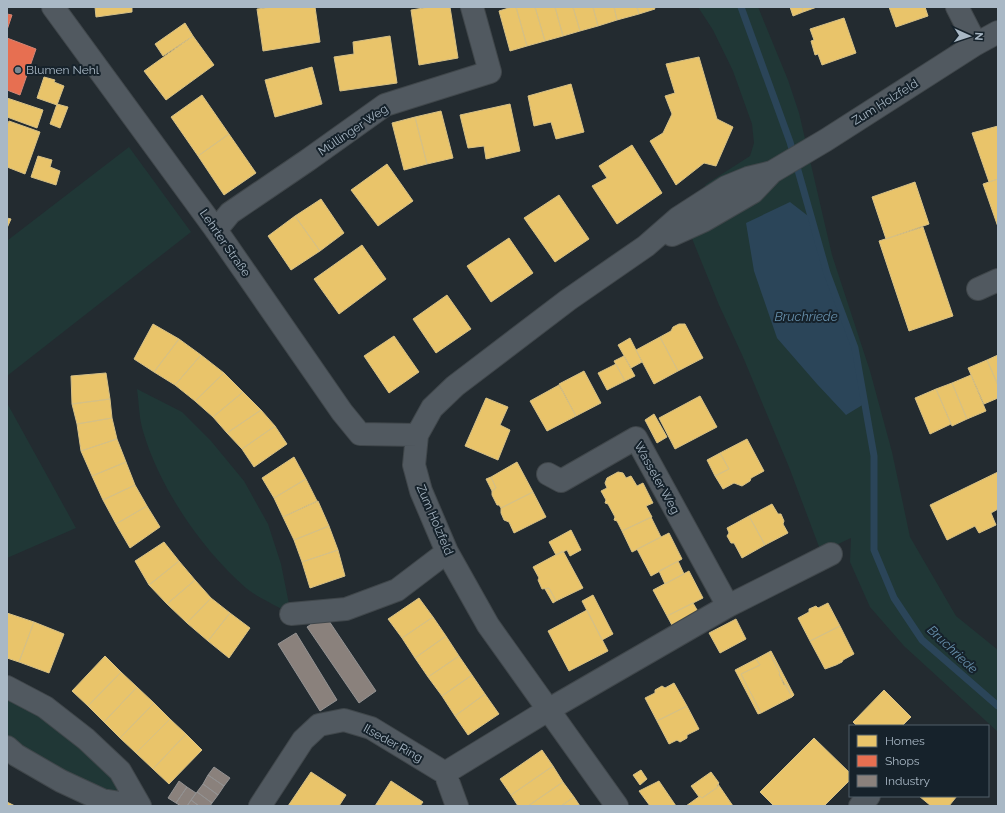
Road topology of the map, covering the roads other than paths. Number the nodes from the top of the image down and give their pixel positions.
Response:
1 (53, 7) edge
2 (472, 7) edge
3 (957, 7) edge
4 (998, 32) edge
5 (976, 44) junction
6 (216, 230) junction
7 (998, 280) edge
8 (978, 289) dead end
9 (417, 435) junction
10 (548, 474) dead end
11 (448, 552) junction
12 (831, 554) dead end
13 (728, 606) junction
14 (291, 614) dead end
15 (7, 687) edge
16 (548, 710) junction
17 (7, 747) edge
18 (445, 773) junction
19 (868, 797) edge
20 (140, 806) edge
21 (260, 806) edge
22 (457, 806) edge
23 (617, 806) edge
24 (860, 806) edge

1 - 6 street, Lehrter Straße
2 - 6 street, Müllinger Weg
3 - 5 street
4 - 5 street, Zum Holzfeld
5 - 9 street, Zum Holzfeld
6 - 9 street, Lehrter Straße
7 - 8 street
9 - 11 street, Zum Holzfeld
10 - 13 street, Wasseler Weg
11 - 14 street
11 - 16 street, Zum Holzfeld
12 - 13 street
13 - 16 street
15 - 20 street
16 - 18 street
16 - 23 street, Zum Holzfeld
17 - 20 street
18 - 21 street, Ilseder Ring
18 - 22 street
19 - 24 street

